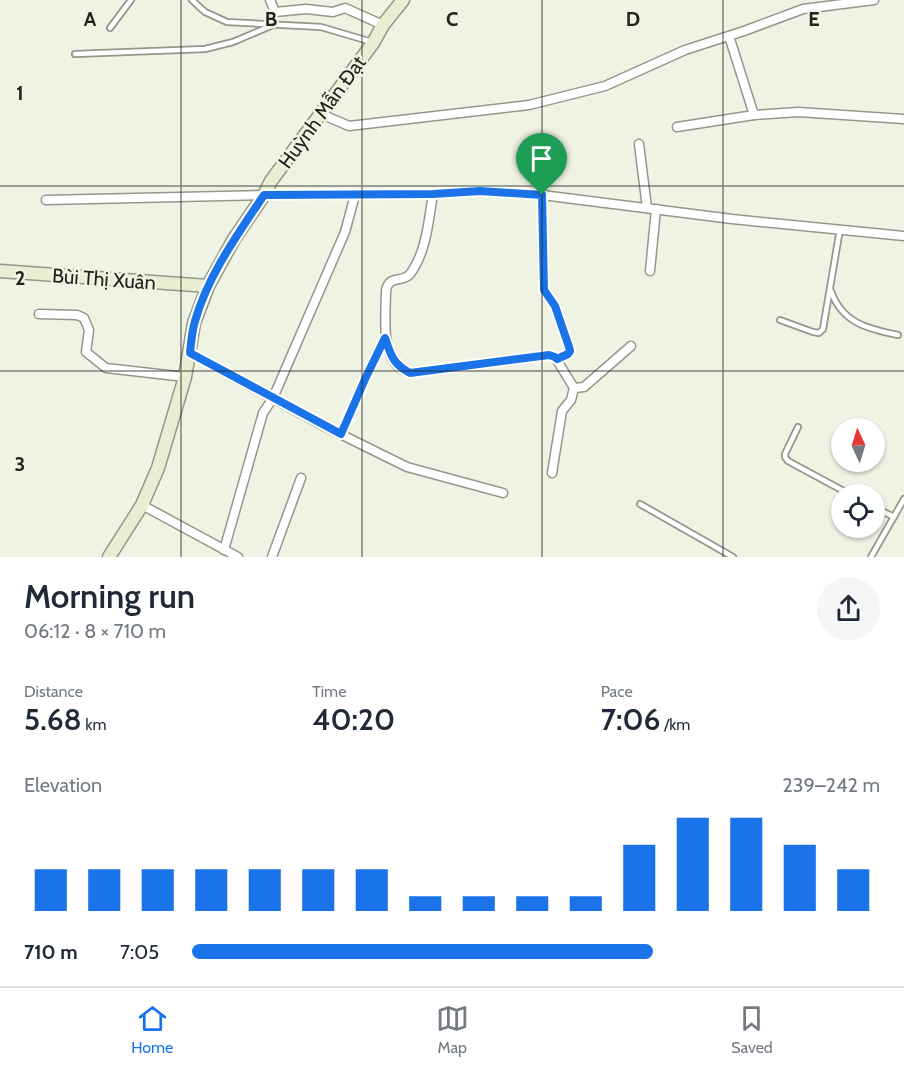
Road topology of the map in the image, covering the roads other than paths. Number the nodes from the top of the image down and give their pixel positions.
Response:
1 (131, 0) edge
2 (192, 0) edge
3 (270, 0) edge
4 (403, 0) edge
5 (874, 0) edge
6 (273, 25) junction
7 (383, 26) junction
8 (110, 28) dead end
9 (729, 36) junction
10 (373, 42) junction
11 (75, 54) dead end
12 (321, 114) junction
13 (754, 115) junction
14 (904, 119) edge
15 (677, 127) dead end
16 (639, 144) dead end
17 (433, 194) junction
18 (264, 195) junction
19 (355, 195) junction
20 (542, 195) junction
21 (46, 200) dead end
22 (651, 209) junction
23 (840, 229) junction
24 (904, 236) edge
25 (0, 271) edge
26 (650, 272) dead end
27 (208, 286) junction
28 (830, 289) junction
29 (39, 314) dead end
30 (780, 320) dead end
31 (898, 335) dead end
32 (385, 338) junction
33 (631, 345) dead end
34 (190, 353) junction
35 (557, 359) junction
36 (185, 377) junction
37 (574, 388) junction
38 (273, 398) junction
39 (798, 427) dead end
40 (341, 434) junction
41 (552, 473) dead end
42 (301, 478) dead end
43 (831, 484) edge
44 (502, 493) dead end
45 (904, 499) edge
46 (640, 504) dead end
47 (142, 505) junction
48 (885, 512) edge
49 (894, 517) junction
50 (224, 550) junction
51 (109, 557) edge
52 (238, 557) edge
53 (272, 557) edge
54 (733, 557) edge
55 (871, 557) edge

1 - 8 lane
2 - 6 lane
3 - 7 street
4 - 7 main road, Huỳnh Mẫn Đạt
5 - 9 street
6 - 10 lane
6 - 11 lane
7 - 10 main road, Huỳnh Mẫn Đạt
9 - 12 street
9 - 13 street
10 - 12 main road, Huỳnh Mẫn Đạt
12 - 18 main road, Huỳnh Mẫn Đạt
13 - 14 street
13 - 15 street
16 - 22 street
17 - 19 street
17 - 20 street
17 - 32 street
18 - 19 street
18 - 21 street
18 - 27 main road, Huỳnh Mẫn Đạt
19 - 38 street
20 - 22 street
20 - 35 street
22 - 23 street
22 - 26 street
23 - 24 street
23 - 28 lane
25 - 27 main road, Bùi Thị Xuân
27 - 34 main road, Huỳnh Mẫn Đạt
28 - 30 lane
28 - 31 lane
29 - 36 street
32 - 35 street
32 - 40 street
33 - 37 street
34 - 36 main road, Huỳnh Mẫn Đạt
34 - 38 street
35 - 37 street
36 - 47 main road, Huỳnh Mẫn Đạt
37 - 41 street
38 - 40 street
38 - 50 street
39 - 43 lane
40 - 44 street
42 - 53 street
45 - 49 lane
46 - 54 lane
47 - 50 street
47 - 51 main road, Huỳnh Mẫn Đạt
48 - 49 lane
49 - 55 lane
50 - 52 street

